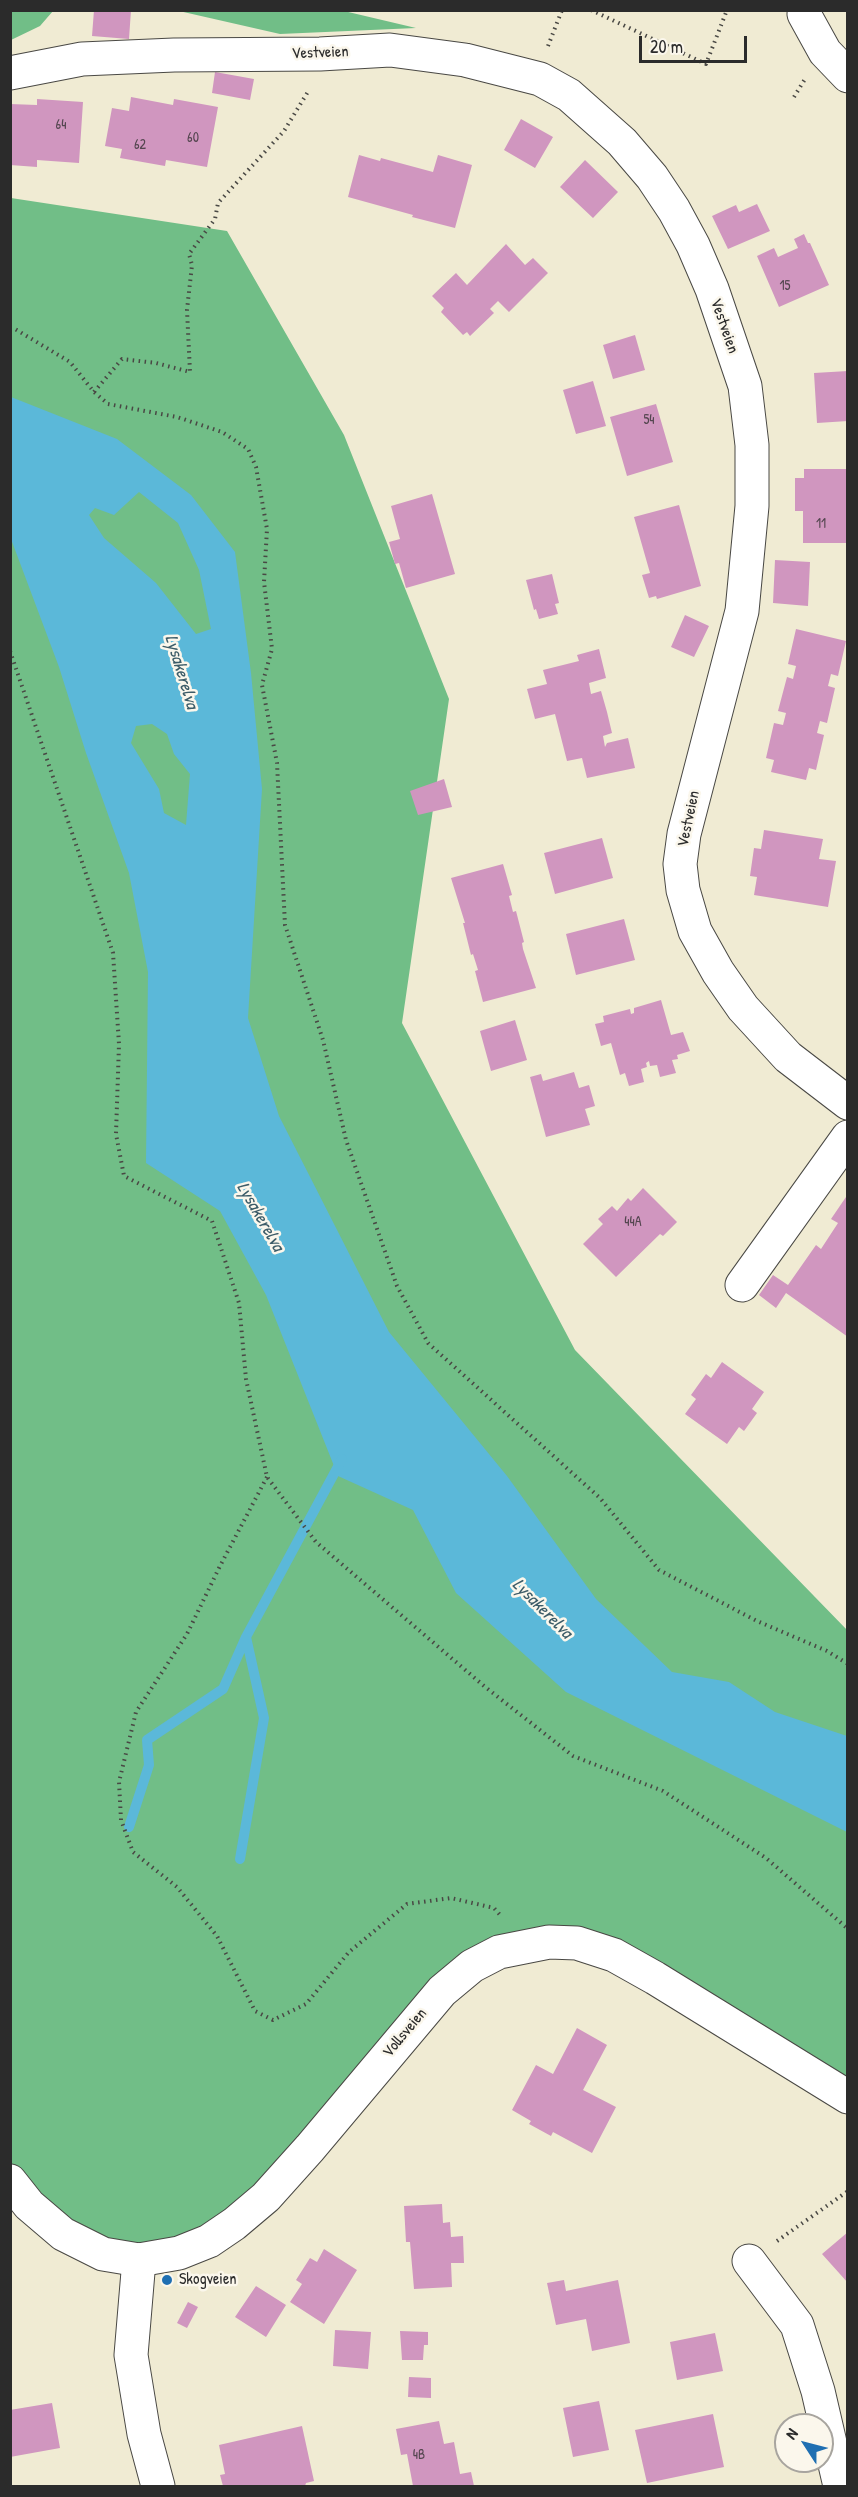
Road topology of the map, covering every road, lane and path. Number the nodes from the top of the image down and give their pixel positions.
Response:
1 (591, 10) edge
2 (727, 10) edge
3 (804, 14) dead end
4 (320, 54) junction
5 (10, 73) edge
6 (848, 76) edge
7 (10, 330) edge
8 (94, 392) junction
9 (10, 651) edge
10 (848, 1102) edge
11 (848, 1137) edge
12 (742, 1285) dead end
13 (267, 1477) junction
14 (848, 1664) edge
15 (848, 1929) edge
16 (526, 1946) junction
17 (848, 2097) edge
18 (10, 2181) edge
19 (848, 2191) edge
20 (139, 2260) junction
21 (749, 2261) joint
22 (158, 2487) edge
23 (840, 2487) edge

1 - 2 path
3 - 6 street
4 - 5 street, Vestveien
4 - 8 path
4 - 10 street, Vestveien
7 - 8 path
8 - 14 path
9 - 13 path
11 - 12 street
13 - 15 path
13 - 16 path
16 - 17 street, Vollsveien
16 - 20 street, Vollsveien
18 - 20 street, Vollsveien
19 - 21 path
20 - 22 street
21 - 23 street

